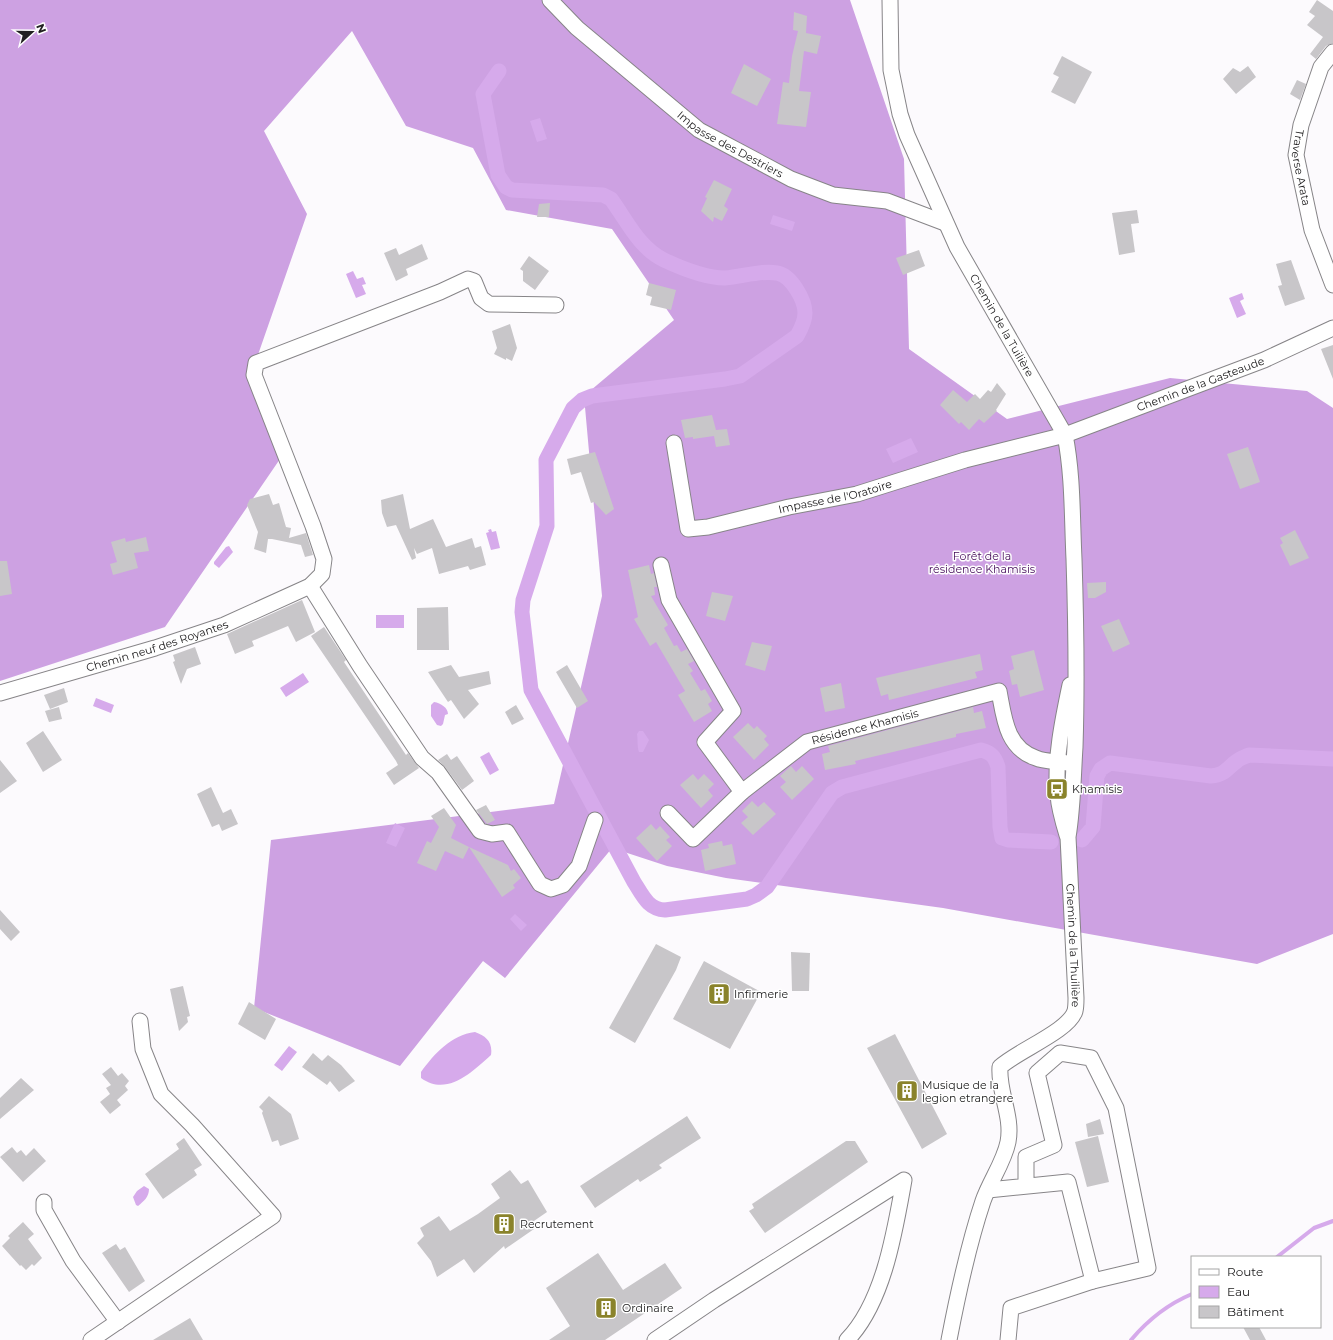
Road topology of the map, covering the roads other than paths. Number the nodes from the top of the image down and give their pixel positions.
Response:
1 (550, 0) edge
2 (890, 0) edge
3 (1333, 52) edge
4 (945, 223) junction
5 (1333, 285) edge
6 (556, 305) dead end
7 (1333, 328) edge
8 (1065, 435) junction
9 (674, 443) dead end
10 (661, 565) dead end
11 (310, 586) junction
12 (1076, 659) joint
13 (0, 692) edge
14 (1067, 760) junction
15 (742, 792) junction
16 (668, 813) dead end
17 (595, 820) dead end
18 (1068, 838) junction
19 (140, 1021) dead end
20 (1026, 1186) junction
21 (988, 1190) junction
22 (44, 1202) dead end
23 (1093, 1281) junction
24 (118, 1322) junction
25 (91, 1340) edge
26 (655, 1340) edge
27 (847, 1340) edge
28 (949, 1340) edge
29 (1008, 1340) edge

1 - 4 street, Impasse des Destriers
2 - 4 street, Chemin de la Tuilière
3 - 5 street, Traverse Arata
4 - 8 street, Chemin de la Tuilière
6 - 11 street
7 - 8 street, Chemin de la Gasteaude
8 - 9 street, Impasse de l'Oratoire
8 - 12 street, Chemin de la Tuilière
10 - 15 street
11 - 13 street, Chemin neuf des Royantes
11 - 17 street
12 - 14 street, Chemin de la Thuilière
14 - 15 street, Résidence Khamisis
14 - 18 street, Chemin de la Thuilière
14 - 18 street, Chemin de la Thuilière
15 - 16 street
18 - 21 street, Chemin de la Thuilière
19 - 24 street
20 - 21 street
20 - 23 street
20 - 23 street
21 - 28 street, Chemin de la Thuilière
22 - 24 street
23 - 29 street
24 - 25 street
26 - 27 street

